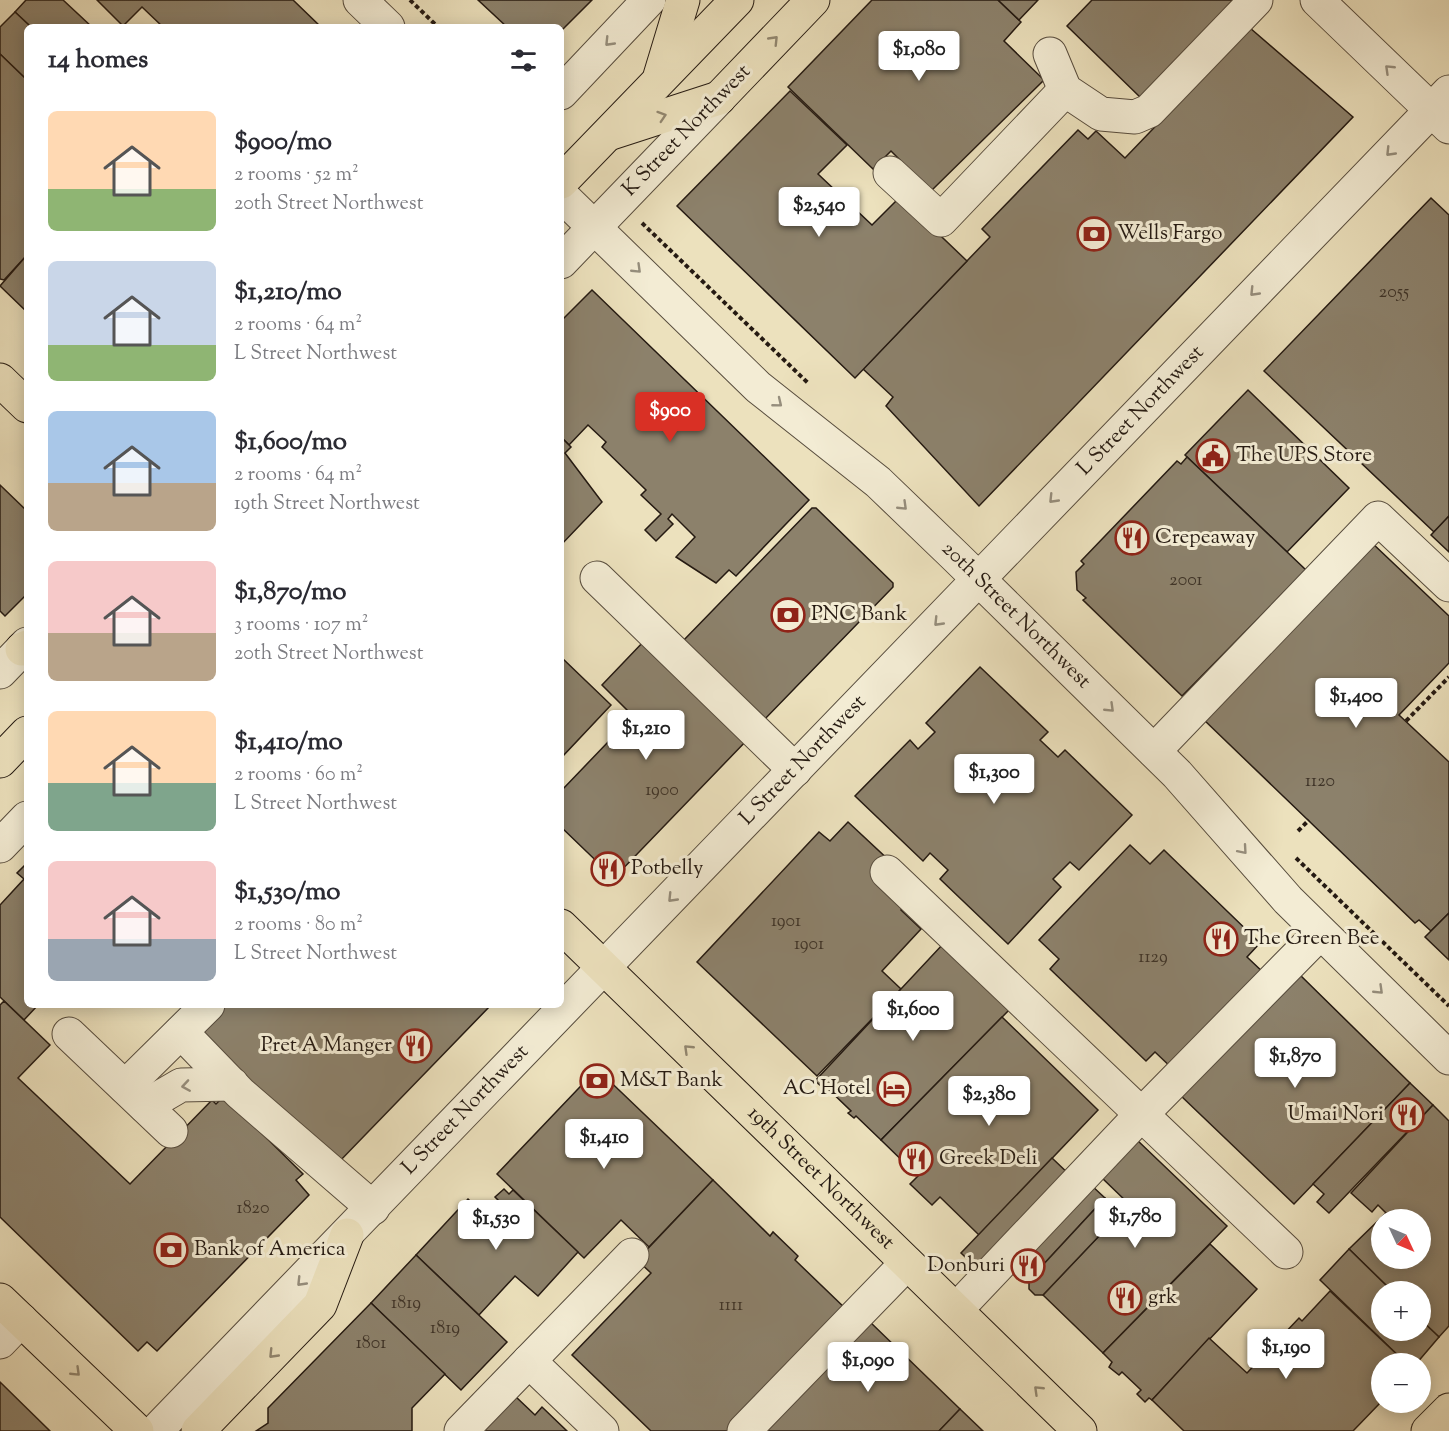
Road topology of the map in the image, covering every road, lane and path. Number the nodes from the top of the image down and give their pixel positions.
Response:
1 (360, 0) edge
2 (410, 0) edge
3 (649, 0) edge
4 (683, 0) edge
5 (737, 0) edge
6 (813, 0) edge
7 (1256, 0) edge
8 (1317, 0) edge
9 (385, 24) edge
10 (435, 24) edge
11 (1050, 54) dead end
12 (659, 80) junction
13 (564, 90) edge
14 (1065, 90) junction
15 (719, 98) junction
16 (1443, 109) edge
17 (607, 134) junction
18 (890, 173) dead end
19 (564, 179) edge
20 (564, 198) edge
21 (595, 228) junction
22 (564, 259) edge
23 (0, 380) edge
24 (24, 403) edge
25 (597, 578) dead end
26 (978, 579) junction
27 (1449, 585) edge
28 (24, 648) edge
29 (0, 672) edge
30 (1449, 677) edge
31 (1406, 721) dead end
32 (24, 736) edge
33 (1154, 751) junction
34 (0, 761) edge
35 (795, 770) junction
36 (1309, 820) dead end
37 (24, 821) edge
38 (1298, 831) dead end
39 (0, 846) edge
40 (887, 872) dead end
41 (564, 929) edge
42 (1372, 932) dead end
43 (1320, 933) junction
44 (605, 969) junction
45 (1449, 1006) edge
46 (205, 1008) edge
47 (181, 1032) junction
48 (69, 1034) dead end
49 (1449, 1058) edge
50 (232, 1084) junction
51 (135, 1096) junction
52 (1140, 1116) junction
53 (171, 1131) dead end
54 (373, 1208) junction
55 (347, 1235) junction
56 (1286, 1252) dead end
57 (632, 1255) dead end
58 (907, 1263) junction
59 (956, 1310) junction
60 (7, 1320) edge
61 (529, 1361) junction
62 (137, 1431) edge
63 (156, 1431) edge
64 (198, 1431) edge
65 (461, 1431) edge
66 (602, 1431) edge
67 (744, 1431) edge
68 (1080, 1431) edge

1 - 9 street
2 - 10 path
3 -> 13 street
4 - 12 main road
5 - 12 main road
15 -> 6 main road, K Street Northwest
7 - 14 street
16 -> 8 street
11 - 14 street
12 - 17 main road
14 - 18 street
17 -> 15 main road
15 - 21 street, K Street Northwest
16 -> 26 street, L Street Northwest
17 - 19 main road
20 - 21 street, 20th Street Northwest
21 - 22 street, K Street Northwest
21 -> 26 street, 20th Street Northwest
23 - 24 main road
25 - 35 street
26 -> 33 street, 20th Street Northwest
26 -> 35 street, L Street Northwest
27 - 33 street
28 - 29 street
30 - 31 path
32 - 34 main road
33 -> 43 street, 20th Street Northwest
35 -> 44 street, L Street Northwest
36 - 38 path
37 - 39 street
40 - 52 street
41 - 44 main road, 19th Street Northwest
42 - 45 path
43 -> 49 street, 20th Street Northwest
43 - 52 street
44 - 54 street, L Street Northwest
58 -> 44 main road, 19th Street Northwest
46 - 47 street
47 - 50 street
47 - 51 street
48 - 51 street
50 -> 51 street
50 - 54 street
51 - 53 street
52 - 56 street
52 - 59 street
54 - 55 street, L Street Northwest
55 -> 63 street, L Street Northwest
55 -> 64 main road
57 - 61 street
58 - 59 main road, 19th Street Northwest
58 - 67 street
68 -> 59 main road, 19th Street Northwest
60 -> 62 main road
61 - 65 street
61 - 66 street

